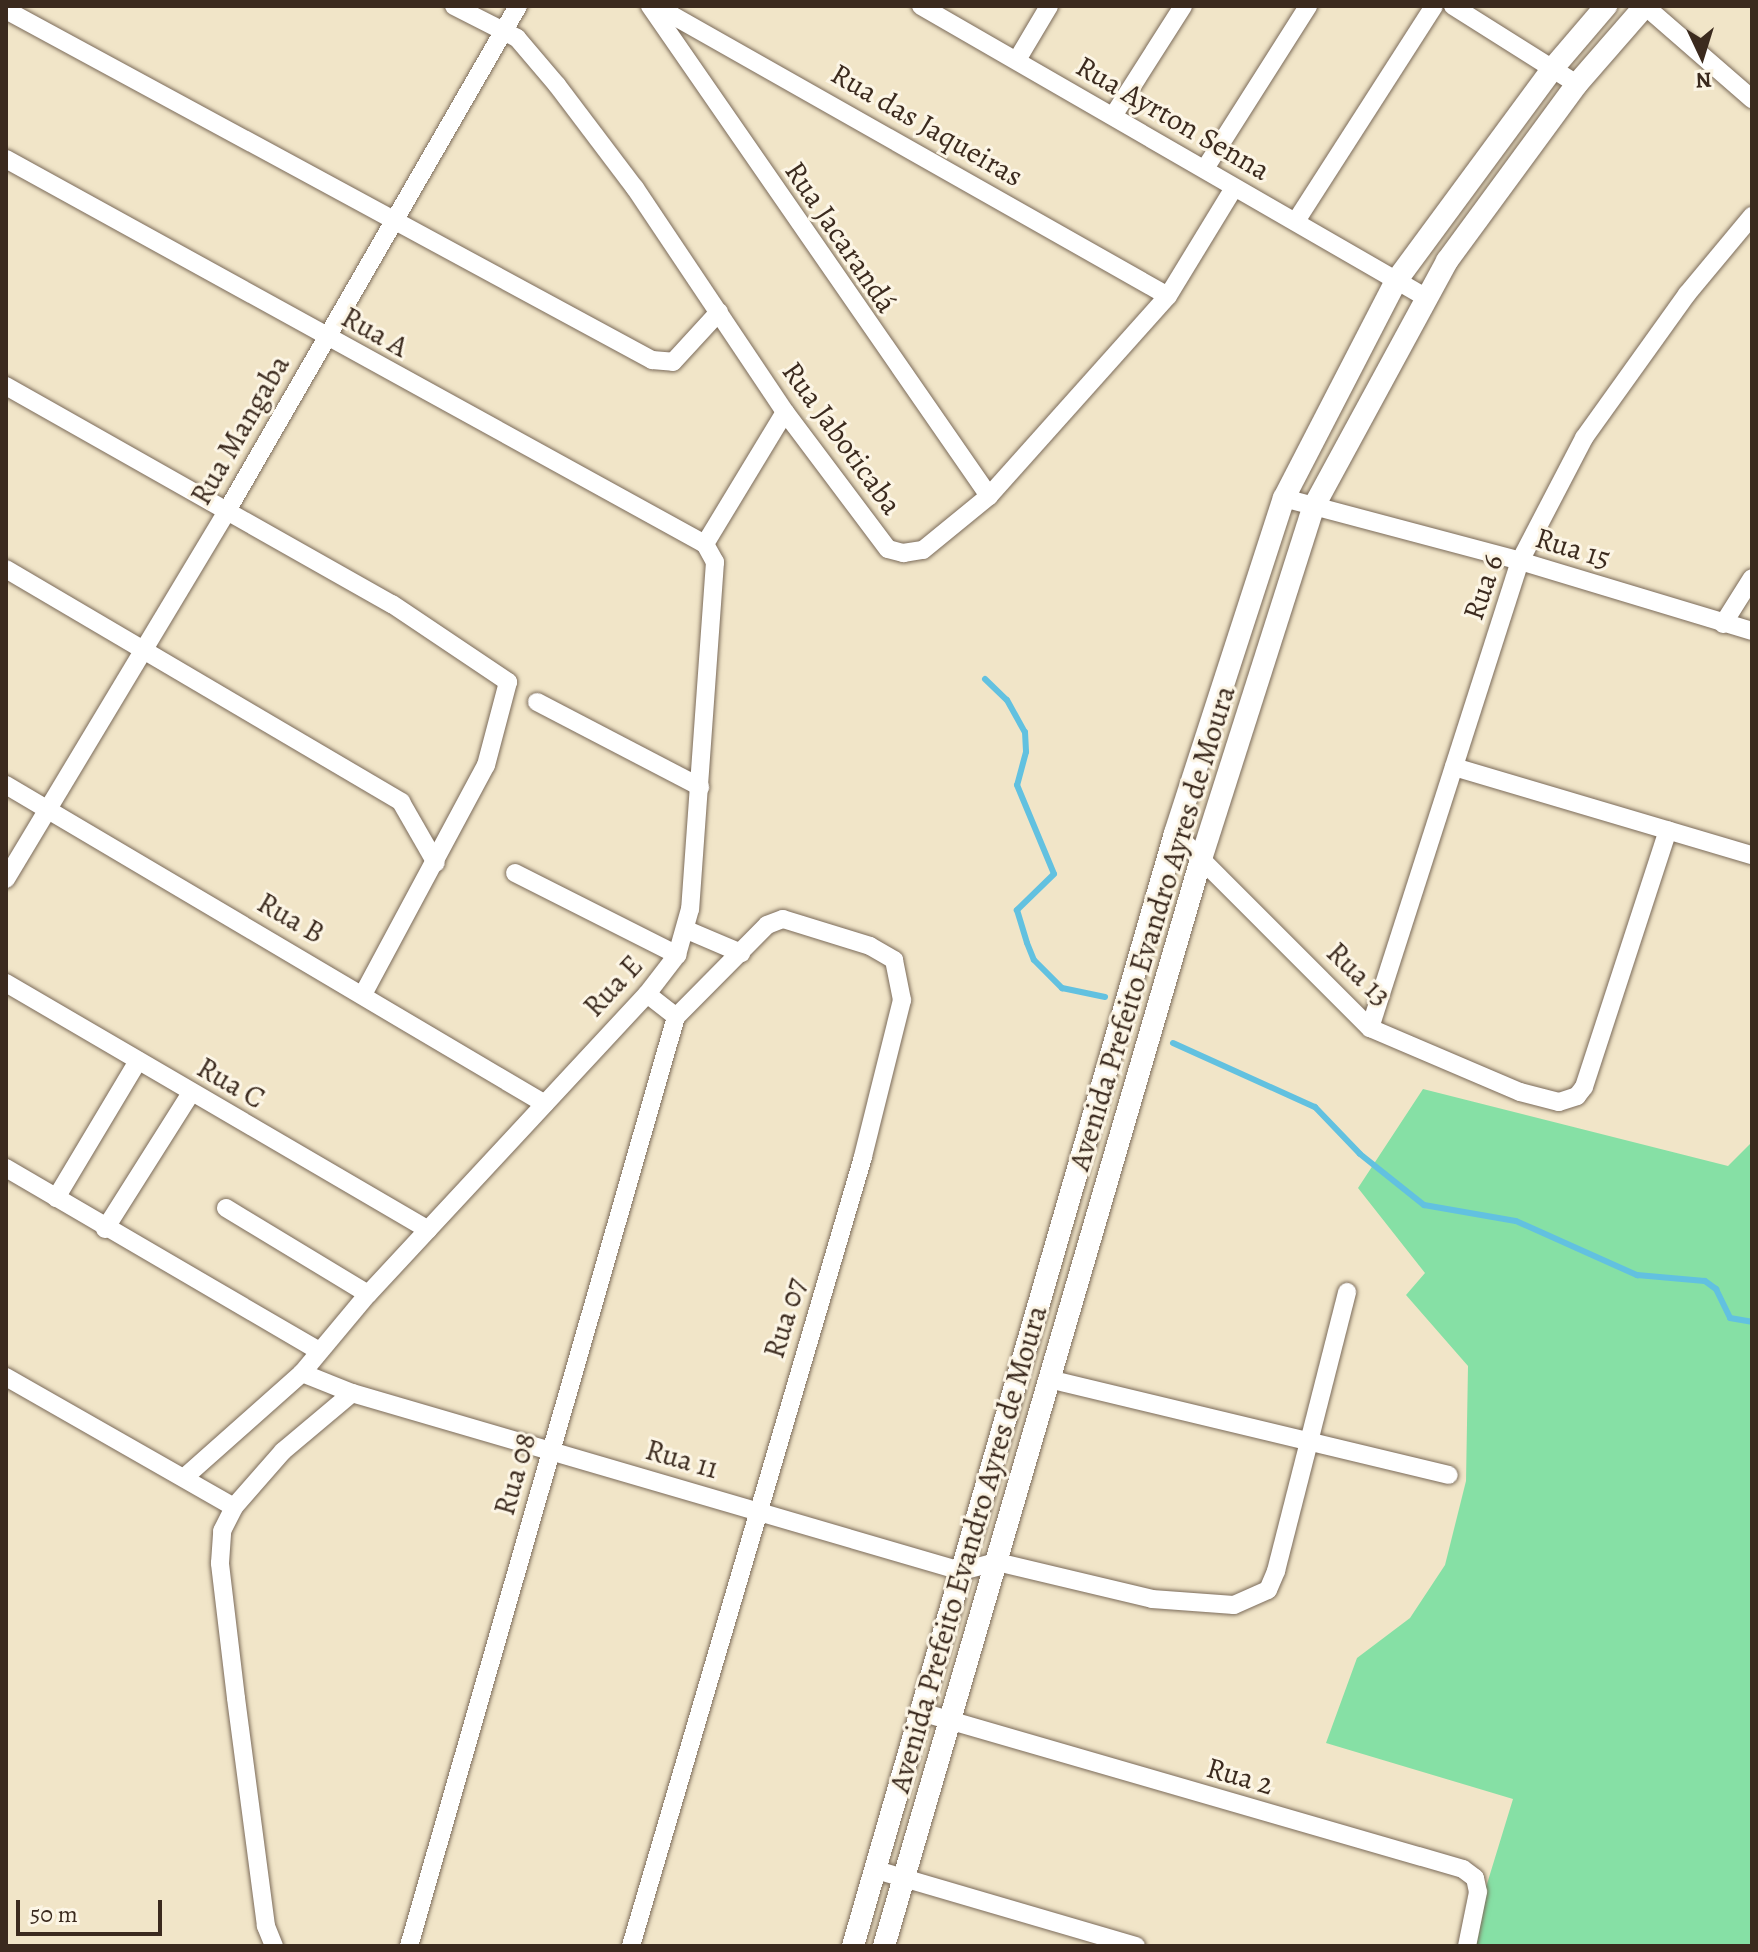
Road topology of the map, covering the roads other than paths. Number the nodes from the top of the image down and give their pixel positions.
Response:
1 (454, 6) edge
2 (518, 6) edge
3 (650, 6) edge
4 (656, 6) edge
5 (921, 6) edge
6 (1049, 6) edge
7 (1183, 6) edge
8 (1308, 6) edge
9 (1434, 6) edge
10 (1453, 6) edge
11 (1606, 6) edge
12 (1645, 6) edge
13 (6, 10) edge
14 (503, 32) junction
15 (1017, 60) junction
16 (1553, 68) junction
17 (1577, 84) junction
18 (1752, 99) edge
19 (1113, 116) junction
20 (6, 159) edge
21 (1206, 167) junction
22 (1234, 188) junction
23 (1752, 216) edge
24 (394, 221) junction
25 (1296, 221) junction
26 (1396, 281) junction
27 (1168, 296) junction
28 (1425, 297) junction
29 (719, 312) junction
30 (325, 337) junction
31 (6, 386) edge
32 (785, 412) junction
33 (989, 496) junction
34 (1284, 498) junction
35 (1314, 506) junction
36 (228, 509) junction
37 (709, 551) junction
38 (1520, 561) junction
39 (6, 569) edge
40 (1752, 578) edge
41 (1723, 624) junction
42 (1752, 631) edge
43 (144, 648) junction
44 (537, 702) dead end
45 (1454, 767) junction
46 (6, 785) edge
47 (700, 787) junction
48 (48, 810) junction
49 (1668, 830) junction
50 (1175, 833) junction
51 (1752, 855) edge
52 (1202, 856) junction
53 (436, 863) junction
54 (515, 873) dead end
55 (6, 879) edge
56 (1161, 881) junction
57 (1191, 892) junction
58 (687, 930) junction
59 (741, 953) junction
60 (677, 955) junction
61 (6, 983) edge
62 (364, 993) junction
63 (647, 994) junction
64 (676, 1017) junction
65 (1370, 1028) junction
66 (138, 1061) junction
67 (191, 1093) junction
68 (545, 1104) junction
69 (6, 1168) edge
70 (56, 1198) junction
71 (226, 1208) dead end
72 (105, 1229) junction
73 (428, 1230) junction
74 (1347, 1292) dead end
75 (368, 1294) junction
76 (319, 1351) junction
77 (302, 1373) junction
78 (6, 1377) edge
79 (1049, 1379) junction
80 (352, 1393) junction
81 (1309, 1443) junction
82 (551, 1450) junction
83 (1449, 1475) dead end
84 (185, 1477) junction
85 (234, 1507) junction
86 (758, 1509) junction
87 (997, 1562) junction
88 (961, 1571) junction
89 (921, 1712) junction
90 (951, 1721) junction
91 (876, 1870) junction
92 (903, 1879) junction
93 (274, 1946) edge
94 (409, 1946) edge
95 (631, 1946) edge
96 (853, 1946) edge
97 (884, 1946) edge
98 (1136, 1946) edge
99 (1467, 1946) edge

1 - 14 street, Rua Jaboticaba
2 - 14 street, Rua Mangaba
3 - 33 street, Rua Jacarandá
4 - 27 street, Rua das Jaqueiras
5 - 15 street, Rua Ayrton Senna
6 - 15 street
7 - 19 street
8 - 21 street
9 - 25 street
10 - 16 street
11 - 16 street, Avenida Prefeito Evandro Ayres de Moura
12 - 17 street, Avenida Prefeito Evandro Ayres de Moura
12 - 18 street
13 - 24 street
14 - 24 street, Rua Mangaba
14 - 29 street, Rua Jaboticaba
15 - 19 street, Rua Ayrton Senna
16 - 17 street
16 - 26 street, Avenida Prefeito Evandro Ayres de Moura
17 - 28 street, Avenida Prefeito Evandro Ayres de Moura
19 - 21 street, Rua Ayrton Senna
20 - 30 street, Rua A
21 - 22 street, Rua Ayrton Senna
22 - 25 street, Rua Ayrton Senna
22 - 27 street, Rua Jaboticaba
23 - 38 street, Rua 6
24 - 29 street
24 - 30 street, Rua Mangaba
25 - 26 street, Rua Ayrton Senna
26 - 28 street, Rua Ayrton Senna
26 - 34 street, Avenida Prefeito Evandro Ayres de Moura
27 - 33 street, Rua Jaboticaba
28 - 35 street, Avenida Prefeito Evandro Ayres de Moura
29 - 32 street, Rua Jaboticaba
30 - 36 street, Rua Mangaba
30 - 37 street, Rua A
31 - 36 street
32 - 33 street, Rua Jaboticaba
32 - 37 street
34 - 35 street, Rua 15
34 - 50 street, Avenida Prefeito Evandro Ayres de Moura
35 - 38 street, Rua 15
35 - 52 street, Avenida Prefeito Evandro Ayres de Moura
36 - 43 street, Rua Mangaba
36 - 53 street
37 - 47 street, Rua E
38 - 41 street, Rua 15
38 - 45 street, Rua 6
39 - 43 street
40 - 41 street
41 - 42 street, Rua 15
43 - 48 street, Rua Mangaba
43 - 53 street
44 - 47 street
45 - 49 street
45 - 65 street, Rua 6
46 - 48 street, Rua B
47 - 58 street, Rua E
48 - 55 street, Rua Mangaba
48 - 62 street, Rua B
49 - 51 street
49 - 65 street, Rua 13
50 - 52 street, Rua 13
50 - 56 street, Avenida Prefeito Evandro Ayres de Moura
52 - 57 street, Avenida Prefeito Evandro Ayres de Moura
52 - 65 street, Rua 13
53 - 62 street
54 - 60 street
56 - 57 street
56 - 88 street, Avenida Prefeito Evandro Ayres de Moura
57 - 79 street, Avenida Prefeito Evandro Ayres de Moura
58 - 59 street
58 - 60 street, Rua E
59 - 64 street, Rua 07
59 - 86 street, Rua 07
60 - 63 street, Rua E
61 - 66 street, Rua C
62 - 68 street, Rua B
63 - 64 street
63 - 68 street, Rua E
64 - 82 street, Rua 08
66 - 67 street, Rua C
66 - 70 street
67 - 72 street
67 - 73 street, Rua C
68 - 73 street, Rua E
69 - 70 street
70 - 72 street
71 - 75 street
72 - 76 street
73 - 75 street, Rua E
74 - 81 street
75 - 76 street, Rua E
76 - 77 street
77 - 80 street, Rua 11
77 - 84 street
78 - 84 street
79 - 81 street
79 - 87 street, Avenida Prefeito Evandro Ayres de Moura
80 - 82 street, Rua 11
80 - 85 street
81 - 83 street
81 - 87 street
82 - 86 street, Rua 11
82 - 94 street, Rua 08
84 - 85 street
85 - 93 street
86 - 88 street, Rua 11
86 - 95 street, Rua 07
87 - 88 street
87 - 90 street, Avenida Prefeito Evandro Ayres de Moura
88 - 89 street, Avenida Prefeito Evandro Ayres de Moura
89 - 90 street, Rua 2
89 - 91 street, Avenida Prefeito Evandro Ayres de Moura
90 - 92 street, Avenida Prefeito Evandro Ayres de Moura
90 - 99 street, Rua 2
91 - 92 street
91 - 96 street, Avenida Prefeito Evandro Ayres de Moura
92 - 97 street, Avenida Prefeito Evandro Ayres de Moura
92 - 98 street

